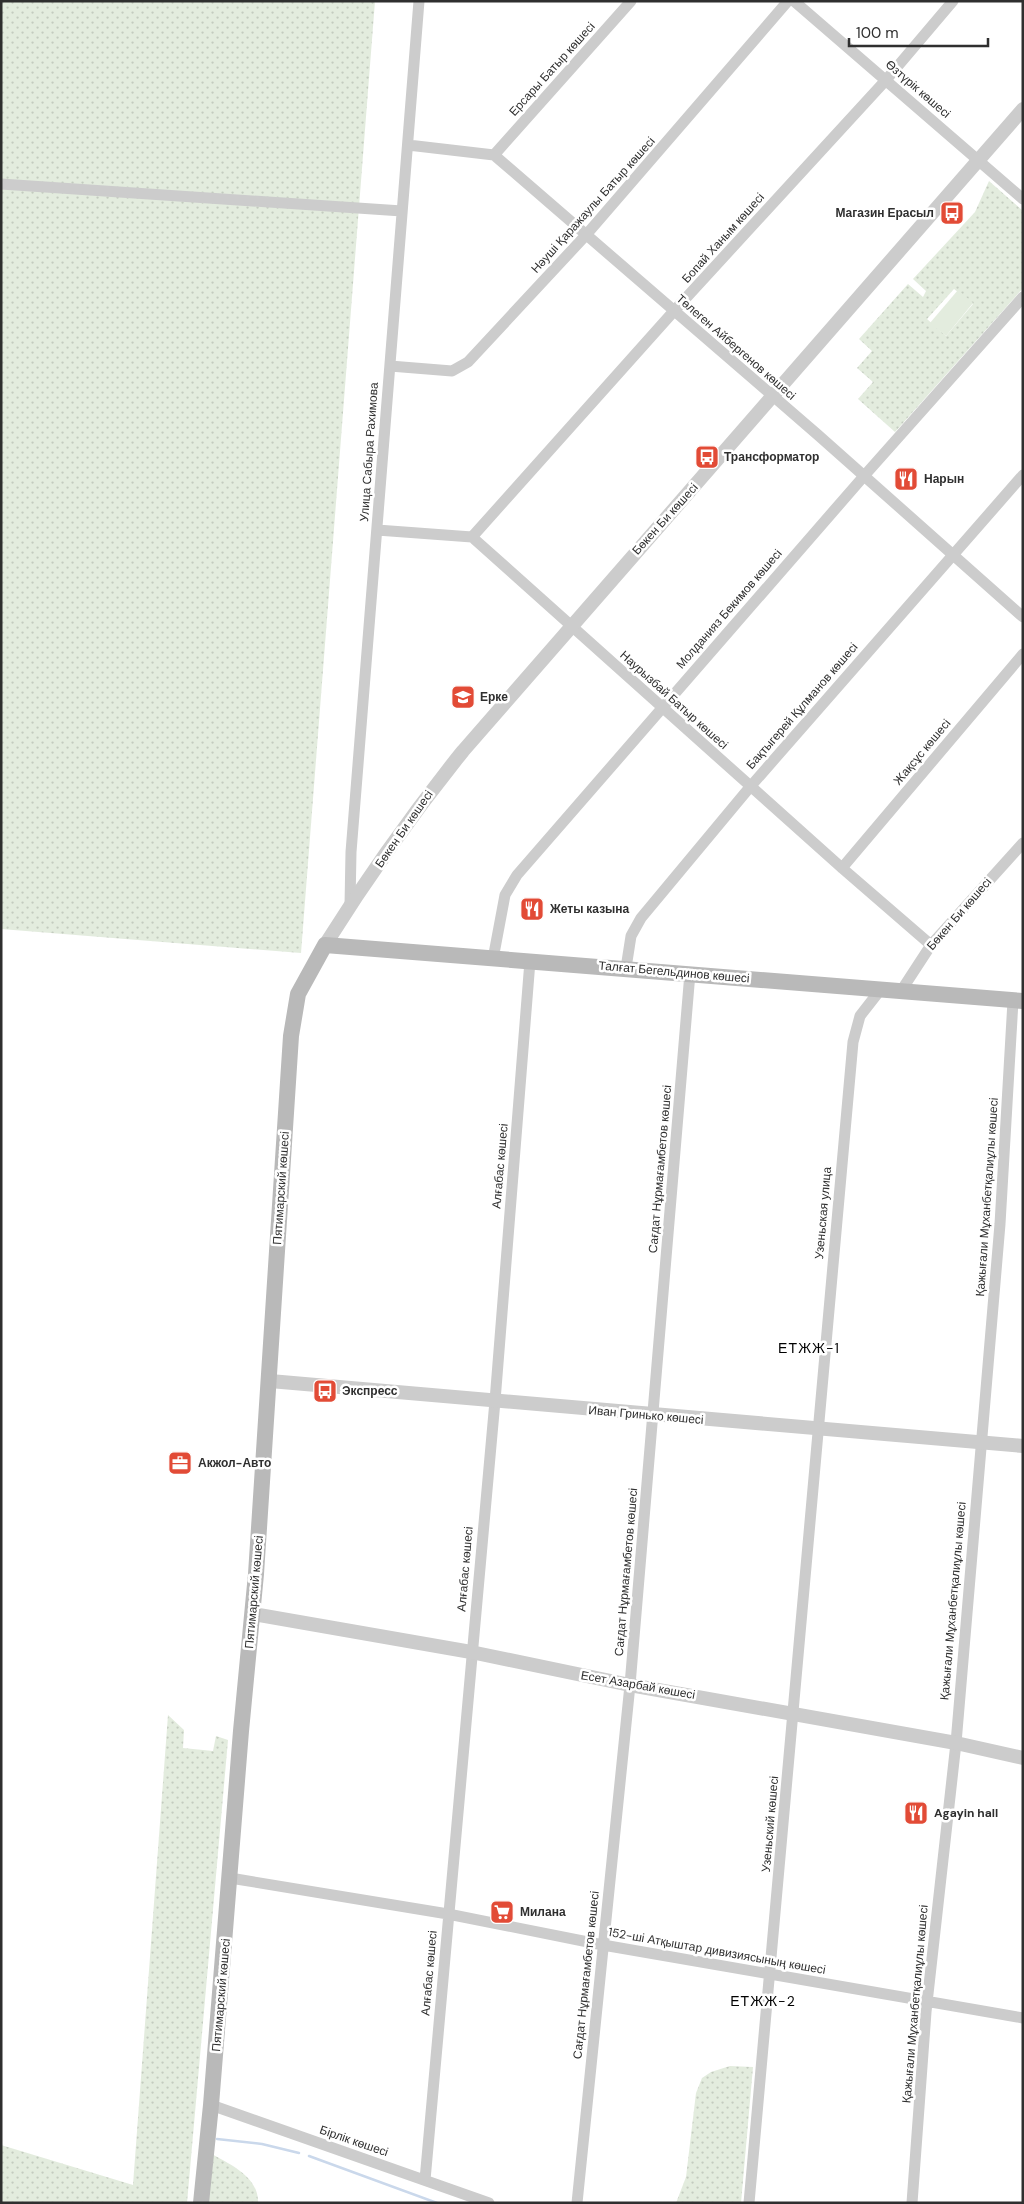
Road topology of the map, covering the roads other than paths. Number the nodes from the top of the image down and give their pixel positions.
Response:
1 (419, 1) edge
2 (631, 1) edge
3 (788, 1) edge
4 (794, 1) edge
5 (953, 1) edge
6 (886, 80) junction
7 (1023, 108) edge
8 (408, 145) junction
9 (494, 155) junction
10 (979, 159) junction
11 (1, 184) edge
12 (1023, 199) edge
13 (402, 211) junction
14 (586, 235) junction
15 (1023, 297) edge
16 (674, 311) junction
17 (390, 366) junction
18 (773, 397) junction
19 (1023, 475) edge
20 (864, 476) junction
21 (377, 530) junction
22 (472, 537) junction
23 (952, 554) junction
24 (1023, 617) edge
25 (570, 626) junction
26 (1023, 654) edge
27 (662, 707) junction
28 (750, 787) junction
29 (1023, 842) edge
30 (842, 868) junction
31 (350, 905) junction
32 (325, 945) junction
33 (931, 945) junction
34 (493, 960) junction
35 (530, 961) junction
36 (626, 968) junction
37 (690, 973) junction
38 (881, 989) junction
39 (902, 990) junction
40 (1018, 1001) edge
41 (270, 1381) junction
42 (495, 1401) junction
43 (653, 1415) junction
44 (818, 1429) junction
45 (980, 1442) junction
46 (1023, 1446) edge
47 (816, 1448) joint
48 (253, 1614) junction
49 (471, 1652) junction
50 (630, 1685) junction
51 (794, 1713) junction
52 (956, 1743) junction
53 (1023, 1758) edge
54 (230, 1878) junction
55 (448, 1914) junction
56 (603, 1946) junction
57 (769, 1975) junction
58 (927, 2002) junction
59 (1023, 2018) edge
60 (212, 2105) junction
61 (425, 2180) junction
62 (201, 2203) edge
63 (489, 2203) edge
64 (577, 2203) edge
65 (749, 2203) edge
66 (912, 2203) edge

1 - 8 street, Улица Сабыра Рахимова
2 - 9 street, Ерсары Батыр көшесі
3 - 14 street, Нәуші Қаражаулы Батыр көшесі
4 - 6 street, Өзтүрік көшесі
5 - 6 street, Бопай Ханым көшесі
6 - 10 street, Өзтүрік көшесі
6 - 16 street, Бопай Ханым көшесі
7 - 10 street, Бөкен Би көшесі
8 - 9 street
8 - 13 street, Улица Сабыра Рахимова
9 - 14 street, Төлеген Айбергенов көшесі
10 - 12 street, Өзтүрік көшесі
10 - 18 street, Бөкен Би көшесі
11 - 13 street
13 - 17 street, Улица Сабыра Рахимова
14 - 16 street, Төлеген Айбергенов көшесі
14 - 17 street, Нәуші Қаражаулы Батыр көшесі
15 - 20 street, Молданияз Бекимов көшесі
16 - 18 street, Төлеген Айбергенов көшесі
16 - 22 street, Бопай Ханым көшесі
17 - 21 street, Улица Сабыра Рахимова
18 - 20 street, Төлеген Айбергенов көшесі
18 - 25 street, Бөкен Би көшесі
19 - 23 street, Бақтыгерей Құлманов көшесі
20 - 23 street, Төлеген Айбергенов көшесі
20 - 27 street, Молданияз Бекимов көшесі
21 - 22 street
21 - 31 street, Улица Сабыра Рахимова
22 - 25 street, Наурызбай Батыр көшесі
23 - 24 street, Төлеген Айбергенов көшесі
23 - 28 street, Бақтыгерей Құлманов көшесі
25 - 27 street, Наурызбай Батыр көшесі
25 - 31 street, Бөкен Би көшесі
26 - 30 street, Жақсұс көшесі
27 - 28 street, Наурызбай Батыр көшесі
27 - 34 street, Молданияз Бекимов көшесі
28 - 30 street, Наурызбай Батыр көшесі
28 - 36 street, Бақтыгерей Құлманов көшесі
29 - 33 street, Бөкен Би көшесі
30 - 33 street, Наурызбай Батыр көшесі
31 - 32 street, Бөкен Би көшесі
32 - 34 main road, Талғат Бегельдинов көшесі
32 - 41 main road, Пятимарский көшесі
33 - 39 street, Бөкен Би көшесі
34 - 35 main road, Талғат Бегельдинов көшесі
35 - 36 main road, Талғат Бегельдинов көшесі
35 - 42 street, Алғабас көшесі
36 - 37 main road, Талғат Бегельдинов көшесі
37 - 38 main road, Талғат Бегельдинов көшесі
37 - 43 street, Сағдат Нұрмағамбетов көшесі
38 - 39 main road, Талғат Бегельдинов көшесі
38 - 44 street, Узеньская улица
39 - 40 main road, Талғат Бегельдинов көшесі
40 - 45 street, Қажығали Мұханбетқалиұлы көшесі
41 - 42 street, Иван Гринько көшесі
41 - 48 main road, Пятимарский көшесі
42 - 43 street, Иван Гринько көшесі
42 - 49 street, Алғабас көшесі
43 - 44 street, Иван Гринько көшесі
43 - 50 street, Сағдат Нұрмағамбетов көшесі
44 - 45 street, Иван Гринько көшесі
44 - 47 street, Узеньская улица
45 - 46 street, Иван Гринько көшесі
45 - 52 street, Қажығали Мұханбетқалиұлы көшесі
47 - 51 street, Узеньский көшесі
48 - 49 street, Есет Азарбай көшесі
48 - 54 main road, Пятимарский көшесі
49 - 50 street, Есет Азарбай көшесі
49 - 55 street, Алғабас көшесі
50 - 51 street, Есет Азарбай көшесі
50 - 56 street, Сағдат Нұрмағамбетов көшесі
51 - 52 street, Есет Азарбай көшесі
51 - 57 street, Узеньский көшесі
52 - 53 street, Есет Азарбай көшесі
52 - 58 street, Қажығали Мұханбетқалиұлы көшесі
54 - 55 street, 152-ші Атқыштар дивизиясының көшесі
54 - 60 main road, Пятимарский көшесі
55 - 56 street, 152-ші Атқыштар дивизиясының көшесі
55 - 61 street, Алғабас көшесі
56 - 57 street, 152-ші Атқыштар дивизиясының көшесі
56 - 64 street, Сағдат Нұрмағамбетов көшесі
57 - 58 street, 152-ші Атқыштар дивизиясының көшесі
57 - 65 street, Узеньский көшесі
58 - 59 street, 152-ші Атқыштар дивизиясының көшесі
58 - 66 street, Қажығали Мұханбетқалиұлы көшесі
60 - 61 street, Бірлік көшесі
60 - 62 main road, Пятимарский көшесі
61 - 63 street, Бірлік көшесі

